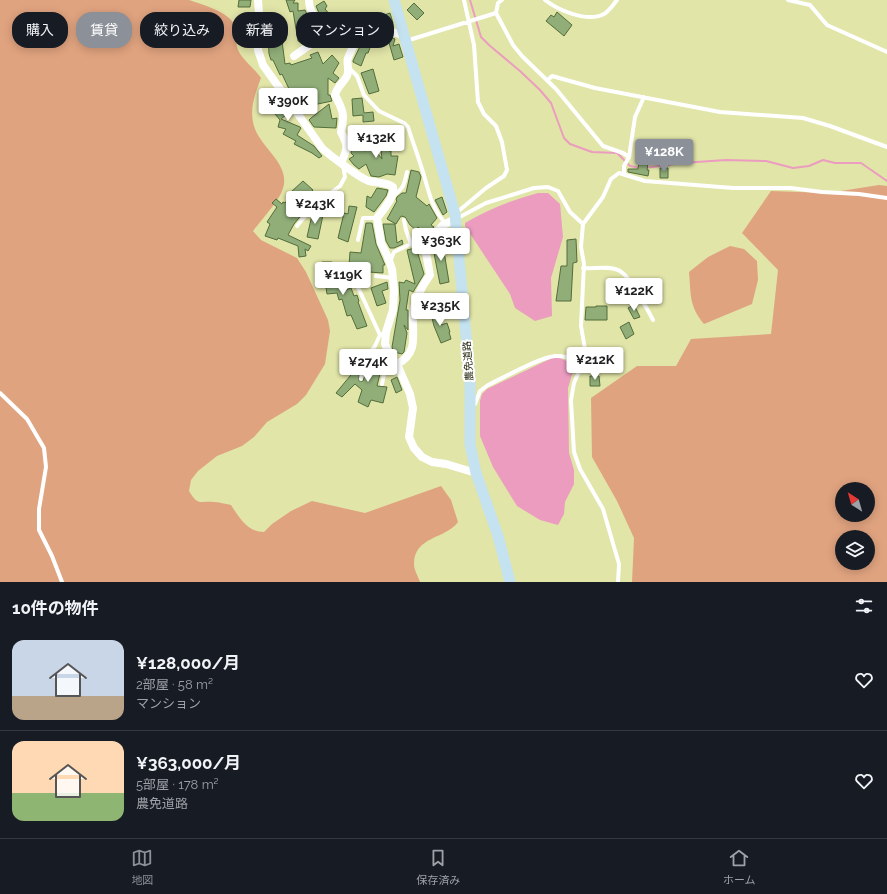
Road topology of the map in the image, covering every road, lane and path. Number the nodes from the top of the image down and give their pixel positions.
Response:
1 (258, 0) edge
2 (309, 0) edge
3 (394, 0) edge
4 (464, 0) edge
5 (502, 0) edge
6 (545, 0) edge
7 (617, 0) edge
8 (788, 0) edge
9 (312, 12) edge
10 (496, 13) junction
11 (471, 21) junction
12 (394, 35) edge
13 (404, 38) junction
14 (305, 48) edge
15 (352, 48) edge
16 (887, 52) edge
17 (294, 56) dead end
18 (348, 67) junction
19 (548, 80) junction
20 (644, 97) junction
21 (887, 147) edge
22 (629, 157) junction
23 (342, 163) junction
24 (407, 172) dead end
25 (624, 174) junction
26 (391, 197) junction
27 (887, 198) edge
28 (456, 217) junction
29 (377, 218) junction
30 (404, 220) dead end
31 (445, 224) junction
32 (583, 224) junction
33 (297, 226) dead end
34 (358, 240) dead end
35 (422, 241) junction
36 (411, 244) junction
37 (390, 262) junction
38 (583, 268) junction
39 (376, 276) dead end
40 (392, 278) junction
41 (356, 283) dead end
42 (653, 320) dead end
43 (383, 334) junction
44 (583, 362) junction
45 (397, 364) junction
46 (361, 379) dead end
47 (382, 384) dead end
48 (0, 393) edge
49 (470, 444) junction
50 (476, 473) junction
51 (62, 582) edge
52 (510, 582) edge
53 (618, 582) edge

1 - 23 street
2 - 9 street
3 - 13 street, 農免道路
4 - 11 lane
5 - 10 lane
6 - 7 lane
8 - 16 lane
10 - 11 lane
10 - 19 lane
11 - 13 lane
11 - 28 lane
12 - 13 street
13 - 28 street, 農免道路
14 - 17 street
15 - 18 street
18 - 23 street
18 - 31 lane
19 - 20 lane
19 - 22 lane
20 - 21 lane
20 - 22 lane
22 - 25 lane
23 - 26 street
23 - 33 lane
24 - 26 lane
25 - 27 lane
25 - 32 lane
26 - 29 street
28 - 31 street
28 - 32 lane
28 - 49 street, 農免道路
29 - 34 lane
29 - 37 street
30 - 36 lane
31 - 35 street
32 - 38 lane
35 - 36 lane
35 - 45 street
36 - 37 lane
37 - 40 street
38 - 42 lane
38 - 44 lane
39 - 40 lane
40 - 43 street
41 - 43 lane
43 - 45 street
43 - 46 lane
44 - 49 lane
44 - 53 lane
45 - 47 lane
45 - 50 street
48 - 51 lane
49 - 50 street, 農免道路
50 - 52 street, 農免道路

